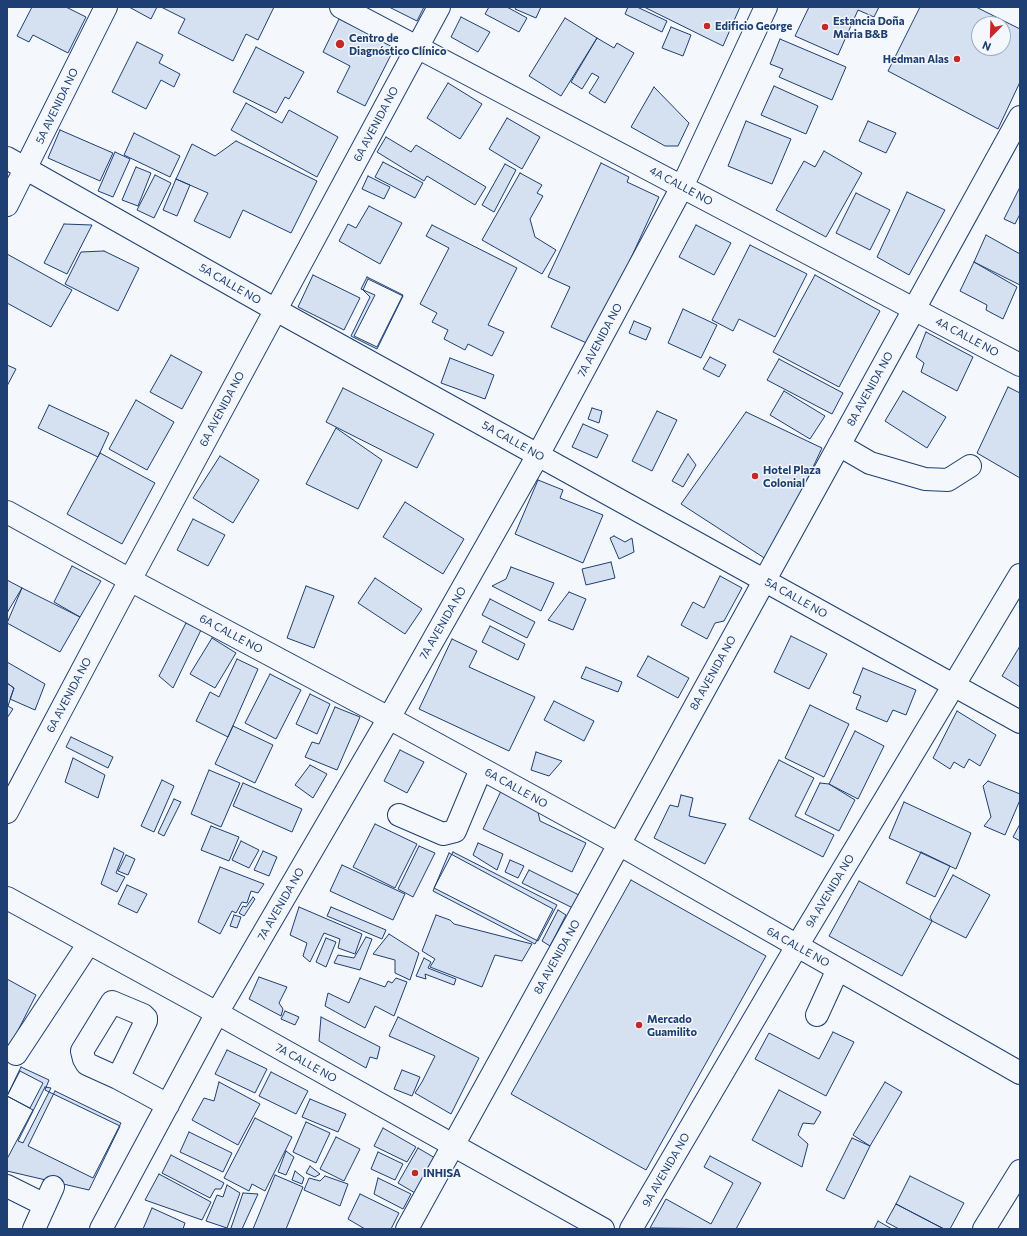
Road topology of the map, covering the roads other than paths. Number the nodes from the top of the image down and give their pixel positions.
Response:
1 (106, 7) edge
2 (341, 7) edge
3 (439, 7) edge
4 (766, 7) edge
5 (417, 47) junction
6 (1020, 117) edge
7 (7, 158) edge
8 (26, 168) junction
9 (682, 187) junction
10 (7, 206) edge
11 (914, 309) junction
12 (276, 310) junction
13 (1020, 365) edge
14 (839, 445) junction
15 (538, 455) junction
16 (970, 466) dead end
17 (7, 512) edge
18 (1020, 575) edge
19 (130, 580) junction
20 (764, 580) junction
21 (953, 685) junction
22 (389, 718) junction
23 (1020, 722) edge
24 (481, 769) junction
25 (7, 812) edge
26 (399, 815) dead end
27 (619, 844) junction
28 (7, 898) edge
29 (89, 943) junction
30 (797, 946) junction
31 (838, 969) junction
32 (217, 1013) junction
33 (817, 1015) dead end
34 (16, 1054) dead end
35 (1020, 1072) edge
36 (118, 1078) dead end
37 (168, 1105) junction
38 (453, 1145) junction
39 (1020, 1171) edge
40 (7, 1186) edge
41 (34, 1229) edge
42 (101, 1229) edge
43 (407, 1229) edge
44 (603, 1229) edge
45 (631, 1229) edge
46 (984, 1229) edge

1 - 8 street, 5A AVENIDA NO
2 - 5 street, 4A CALLE NO
3 - 5 street, 6A AVENIDA NO
4 - 9 street, 7A AVENIDA NO
5 - 9 street, 4A CALLE NO
5 - 12 street, 6A AVENIDA NO
6 - 11 street, 8A AVENIDA NO
7 - 8 street, 5A CALLE NO
8 - 10 street, 5A AVENIDA NO
8 - 12 street, 5A CALLE NO
9 - 11 street, 4A CALLE NO
9 - 15 street, 7A AVENIDA NO
11 - 13 street, 4A CALLE NO
11 - 14 street, 8A AVENIDA NO
12 - 15 street, 5A CALLE NO
12 - 19 street, 6A AVENIDA NO
14 - 16 street
14 - 20 street, 8A AVENIDA NO
15 - 20 street, 5A CALLE NO
15 - 22 street, 7A AVENIDA NO
17 - 19 street, 6A CALLE NO
18 - 21 street, 9A AVENIDA NO
19 - 22 street, 6A CALLE NO
19 - 25 street, 6A AVENIDA NO
20 - 21 street, 5A CALLE NO
20 - 27 street, 8A AVENIDA NO
21 - 23 street, 5A CALLE NO
21 - 30 street, 9A AVENIDA NO
22 - 24 street, 6A CALLE NO
22 - 32 street, 7A AVENIDA NO
24 - 26 street
24 - 27 street, 6A CALLE NO
27 - 30 street, 6A CALLE NO
27 - 38 street, 8A AVENIDA NO
28 - 29 street, 7A CALLE NO
29 - 32 street, 7A CALLE NO
29 - 34 street
30 - 31 street, 6A CALLE NO
30 - 45 street, 9A AVENIDA NO
31 - 33 street
31 - 35 street, 6A CALLE NO
32 - 37 street, 7A AVENIDA NO
32 - 38 street, 7A CALLE NO
36 - 37 street
37 - 42 street, 7A AVENIDA NO
38 - 43 street, 8A AVENIDA NO
38 - 44 street, 7A CALLE NO
39 - 46 street
40 - 41 street

